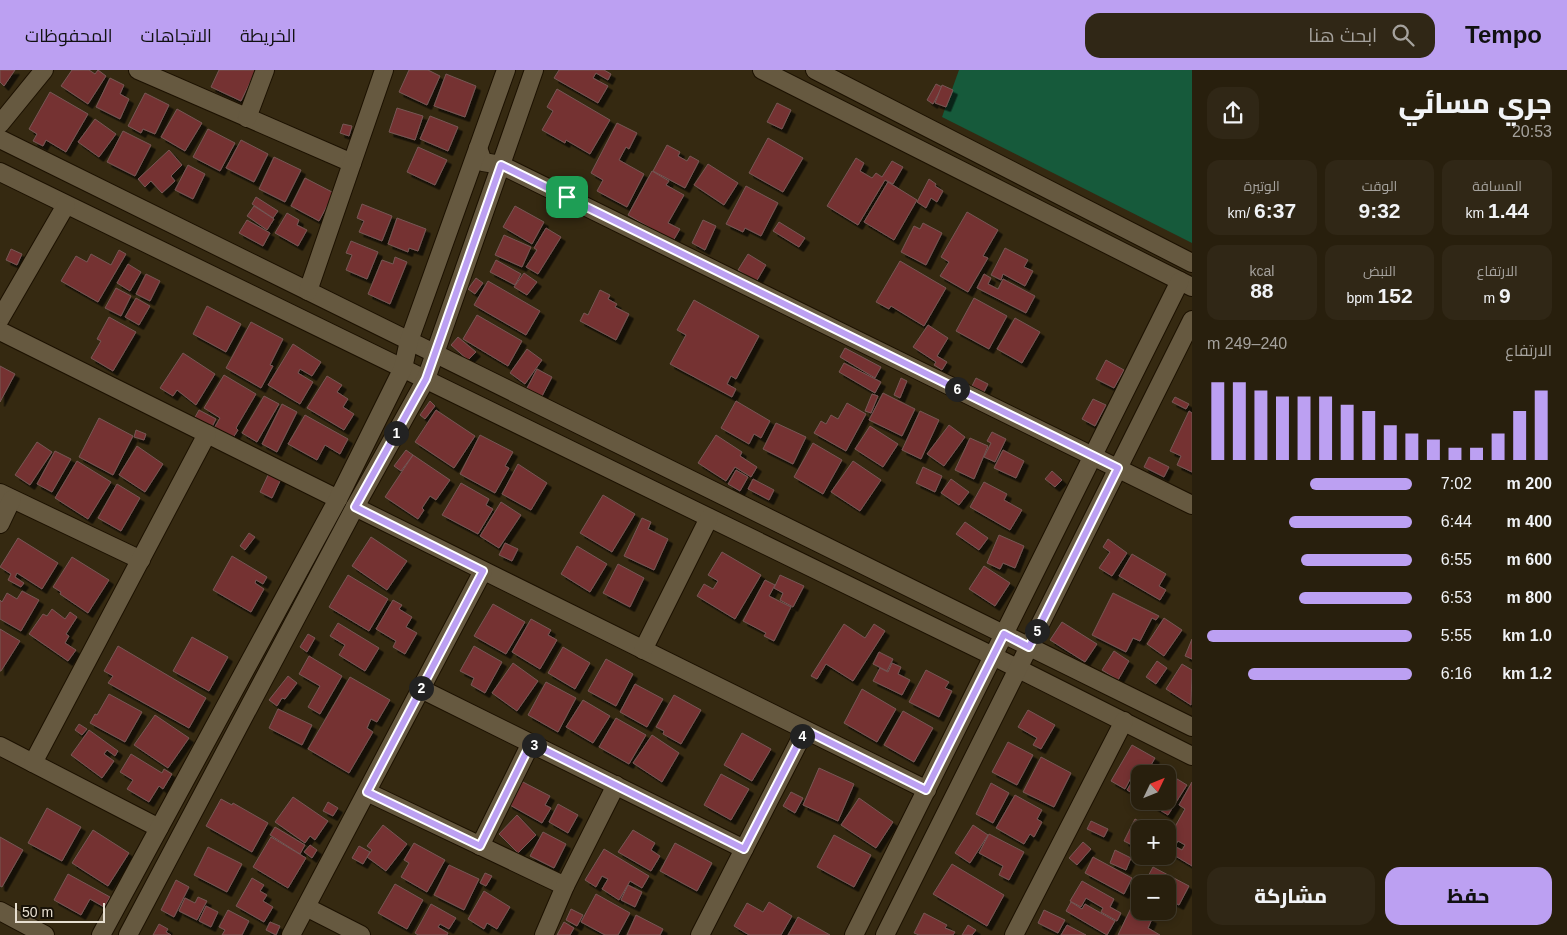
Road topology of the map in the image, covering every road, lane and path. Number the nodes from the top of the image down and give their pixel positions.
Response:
1 (44, 70) edge
2 (138, 70) edge
3 (265, 70) edge
4 (384, 70) edge
5 (506, 70) edge
6 (534, 70) edge
7 (762, 70) edge
8 (815, 70) edge
9 (247, 118) junction
10 (0, 124) edge
11 (0, 139) edge
12 (478, 148) junction
13 (352, 163) junction
14 (501, 165) junction
15 (0, 172) edge
16 (66, 205) junction
17 (1192, 262) edge
18 (1186, 284) edge
19 (308, 291) junction
20 (0, 319) edge
21 (1192, 320) edge
22 (0, 331) edge
23 (409, 341) junction
24 (435, 354) junction
25 (403, 368) junction
26 (426, 379) junction
27 (207, 434) junction
28 (1093, 455) junction
29 (1118, 468) junction
30 (6, 496) edge
31 (338, 499) junction
32 (1192, 505) edge
33 (355, 507) junction
34 (709, 518) junction
35 (0, 524) edge
36 (141, 560) junction
37 (483, 571) junction
38 (1004, 634) junction
39 (1029, 647) junction
40 (643, 650) junction
41 (993, 656) junction
42 (1018, 669) junction
43 (421, 688) junction
44 (1138, 701) junction
45 (1119, 719) junction
46 (1192, 728) edge
47 (805, 730) junction
48 (531, 743) junction
49 (0, 746) edge
50 (1192, 756) edge
51 (33, 763) junction
52 (616, 786) junction
53 (926, 790) junction
54 (367, 792) junction
55 (159, 828) junction
56 (480, 846) junction
57 (744, 849) junction
58 (565, 886) junction
59 (306, 907) junction
60 (0, 911) edge
61 (45, 935) edge
62 (101, 935) edge
63 (128, 935) edge
64 (291, 935) edge
65 (361, 935) edge
66 (544, 935) edge
67 (700, 935) edge
68 (854, 935) edge
69 (885, 935) edge
70 (1014, 935) edge

1 - 10 street
2 - 9 street
3 - 9 street
4 - 13 street
5 - 12 street
6 - 14 street
7 - 18 street
8 - 17 street
9 - 13 street
11 - 19 street
12 - 14 street
12 - 23 street
13 - 19 street
14 - 24 street
14 - 28 street
15 - 16 street
16 - 20 street
16 - 25 street
18 - 28 street
19 - 23 street
21 - 29 street
22 - 27 street
23 - 24 street
23 - 25 street
24 - 26 street
24 - 38 street
25 - 26 street
25 - 31 street
26 - 33 street
26 - 34 street
27 - 31 street
27 - 36 street
28 - 29 street
28 - 38 street
29 - 32 street
29 - 39 street
30 - 35 street
30 - 36 street
31 - 55 street
33 - 37 street
33 - 63 street
34 - 40 street
34 - 41 street
36 - 51 street
37 - 40 street
37 - 43 street
38 - 39 street
38 - 41 street
39 - 42 street
39 - 44 street
40 - 47 street
41 - 42 street
41 - 53 street
42 - 45 street
42 - 69 street
43 - 48 street
43 - 54 street
44 - 45 street
44 - 46 street
45 - 50 street
45 - 70 street
47 - 53 street
47 - 57 street
48 - 52 street
48 - 56 street
49 - 51 street
51 - 55 street
52 - 57 street
52 - 58 street
53 - 68 street
54 - 56 street
54 - 59 street
55 - 62 street
56 - 58 street
57 - 67 street
58 - 66 street
59 - 64 street
59 - 65 street
60 - 61 street

